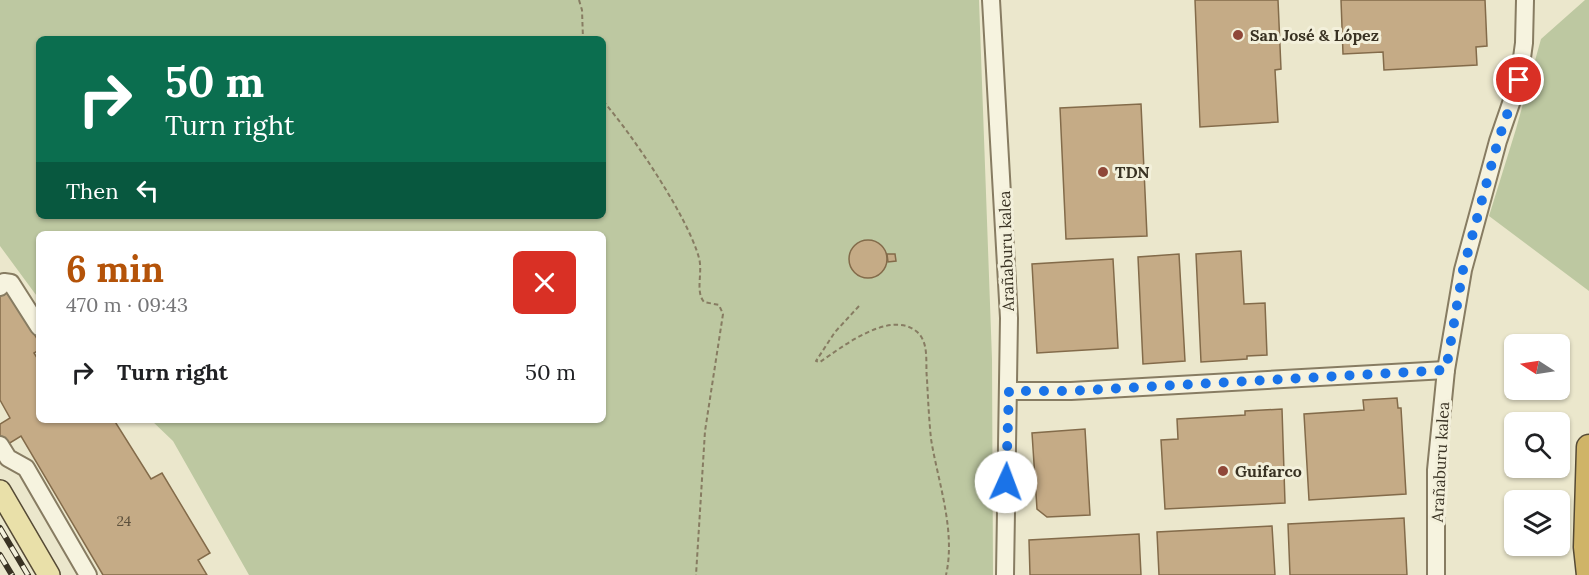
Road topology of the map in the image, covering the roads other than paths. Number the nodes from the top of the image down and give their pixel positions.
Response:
1 (992, 0) edge
2 (1525, 0) edge
3 (0, 287) edge
4 (36, 322) edge
5 (1446, 370) junction
6 (1009, 391) junction
7 (0, 445) edge
8 (1589, 447) edge
9 (0, 491) edge
10 (49, 575) edge
11 (88, 575) edge
12 (1005, 575) edge
13 (1436, 575) edge
14 (1589, 575) edge

1 - 6 lane, Arañaburu kalea
2 - 5 lane, Arañaburu kalea
3 - 4 lane
5 - 6 lane
5 - 13 lane, Arañaburu kalea
6 - 12 lane, Arañaburu kalea
7 - 11 lane
8 - 14 highway
9 - 10 main road

